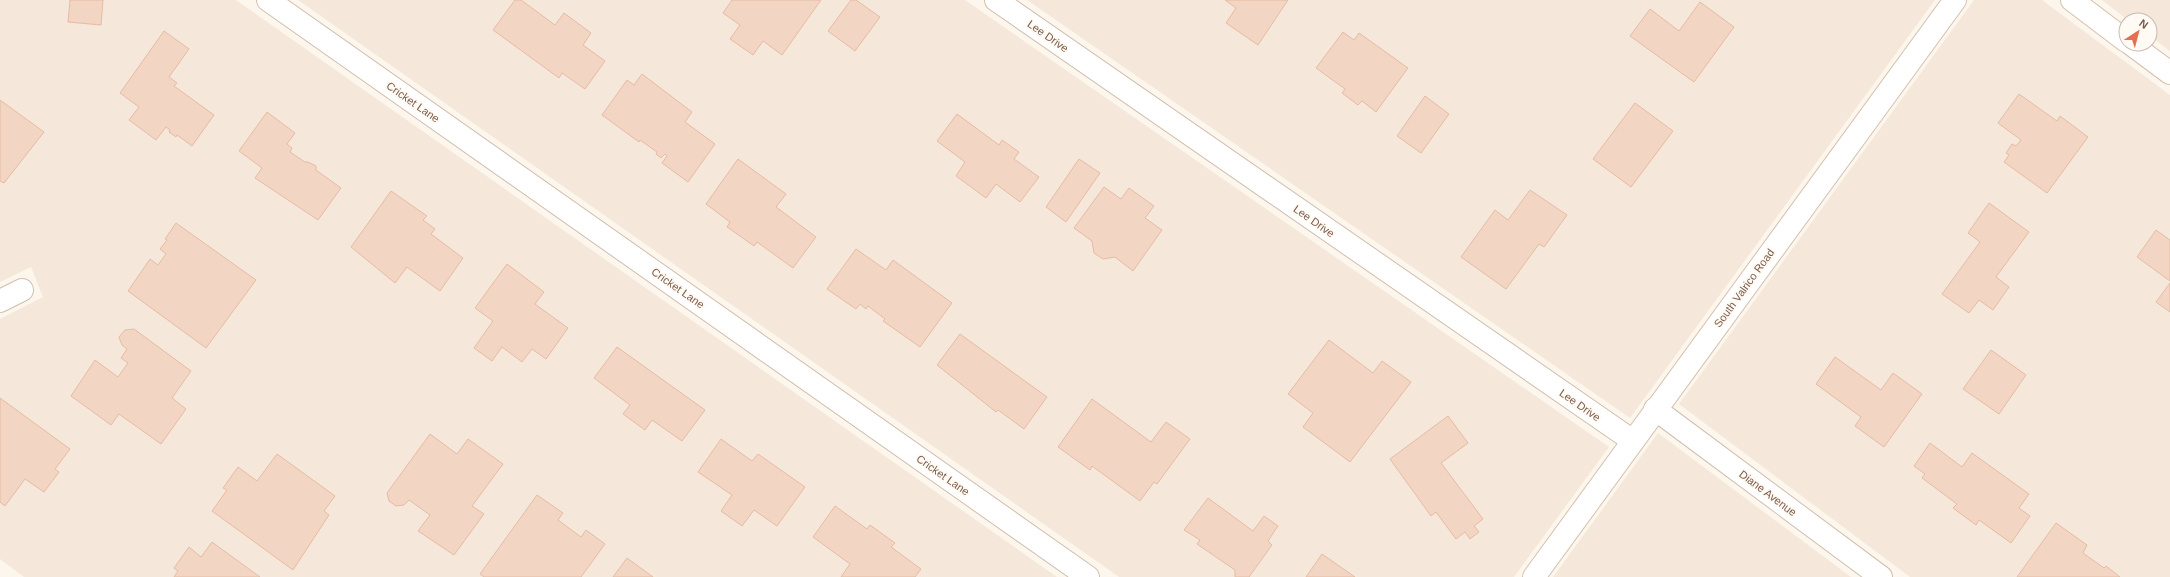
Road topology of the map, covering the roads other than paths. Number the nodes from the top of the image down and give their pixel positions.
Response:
1 (268, 0) edge
2 (996, 0) edge
3 (1955, 0) edge
4 (2072, 0) edge
5 (2118, 35) edge
6 (2142, 52) edge
7 (2170, 73) edge
8 (22, 290) dead end
9 (0, 301) edge
10 (1656, 409) junction
11 (1633, 441) junction
12 (1088, 577) edge
13 (1534, 577) edge
14 (1881, 577) edge

1 - 12 street, Cricket Lane
2 - 11 street, Lee Drive
3 - 10 street, South Valrico Road
4 - 5 street
6 - 7 street
8 - 9 street
10 - 11 street, South Valrico Road
10 - 14 street, Diane Avenue
11 - 13 street, South Valrico Road

